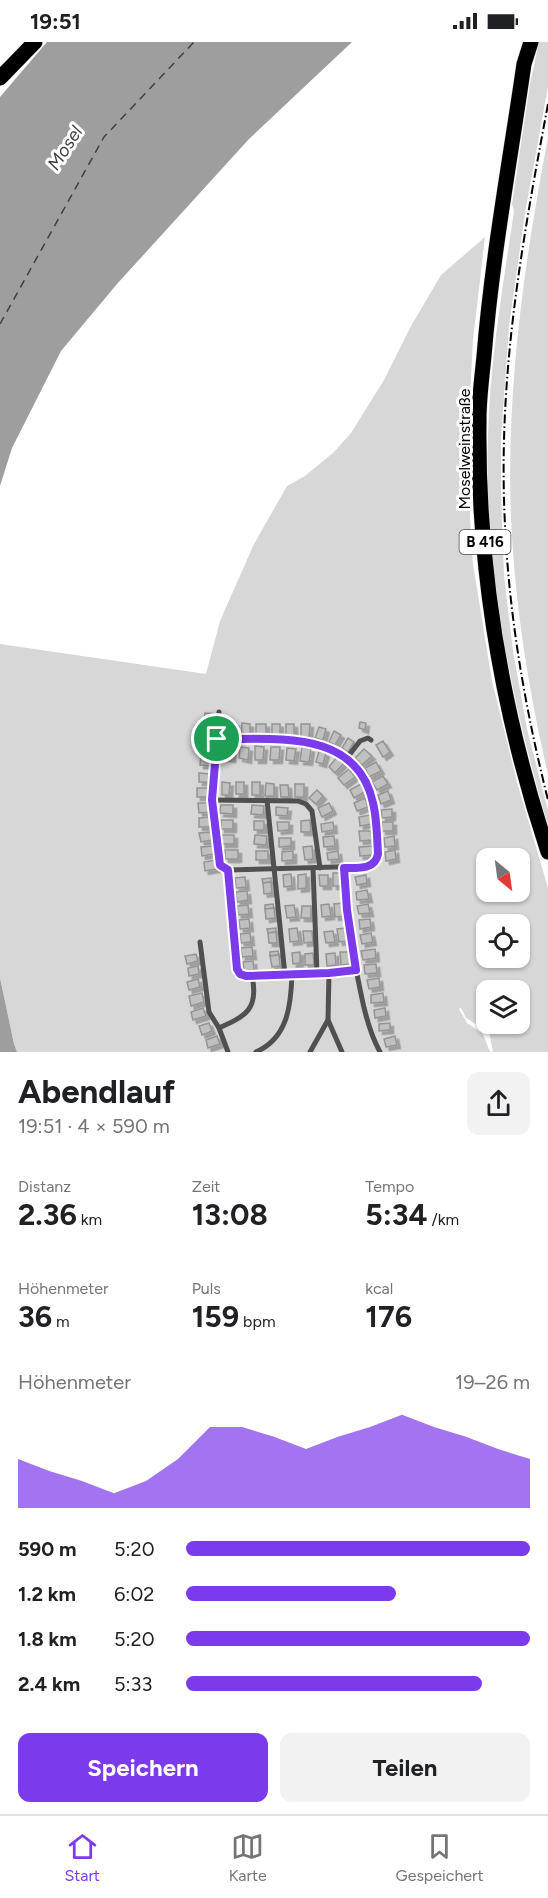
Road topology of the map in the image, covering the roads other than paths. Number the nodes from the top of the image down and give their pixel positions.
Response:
1 (35, 42) edge
2 (531, 42) edge
3 (0, 78) edge
4 (219, 711) dead end
5 (217, 739) junction
6 (372, 740) dead end
7 (346, 759) junction
8 (212, 800) junction
9 (267, 800) junction
10 (548, 852) edge
11 (313, 867) junction
12 (320, 868) junction
13 (344, 868) junction
14 (274, 869) junction
15 (228, 870) junction
16 (200, 942) dead end
17 (356, 970) junction
18 (317, 973) junction
19 (329, 973) junction
20 (292, 974) junction
21 (285, 975) junction
22 (252, 976) junction
23 (328, 1020) junction
24 (219, 1028) junction
25 (228, 1052) edge
26 (256, 1052) edge
27 (310, 1052) edge
28 (342, 1052) edge
29 (380, 1052) edge

1 - 3 main road
2 - 10 main road, Moselweinstraße / B 416
4 - 5 lane
5 - 7 lane
5 - 8 lane
6 - 7 lane
7 - 13 lane
8 - 9 lane
8 - 15 lane
9 - 12 lane
9 - 14 lane
11 - 12 lane
11 - 14 lane
11 - 18 lane
12 - 13 lane
13 - 17 lane
14 - 15 lane
14 - 21 lane
15 - 22 lane
16 - 24 lane
17 - 19 lane
17 - 29 lane
18 - 19 lane
18 - 20 lane
19 - 23 lane
20 - 21 lane
20 - 26 lane
21 - 22 lane
22 - 24 lane
23 - 27 lane
23 - 28 lane
24 - 25 lane

